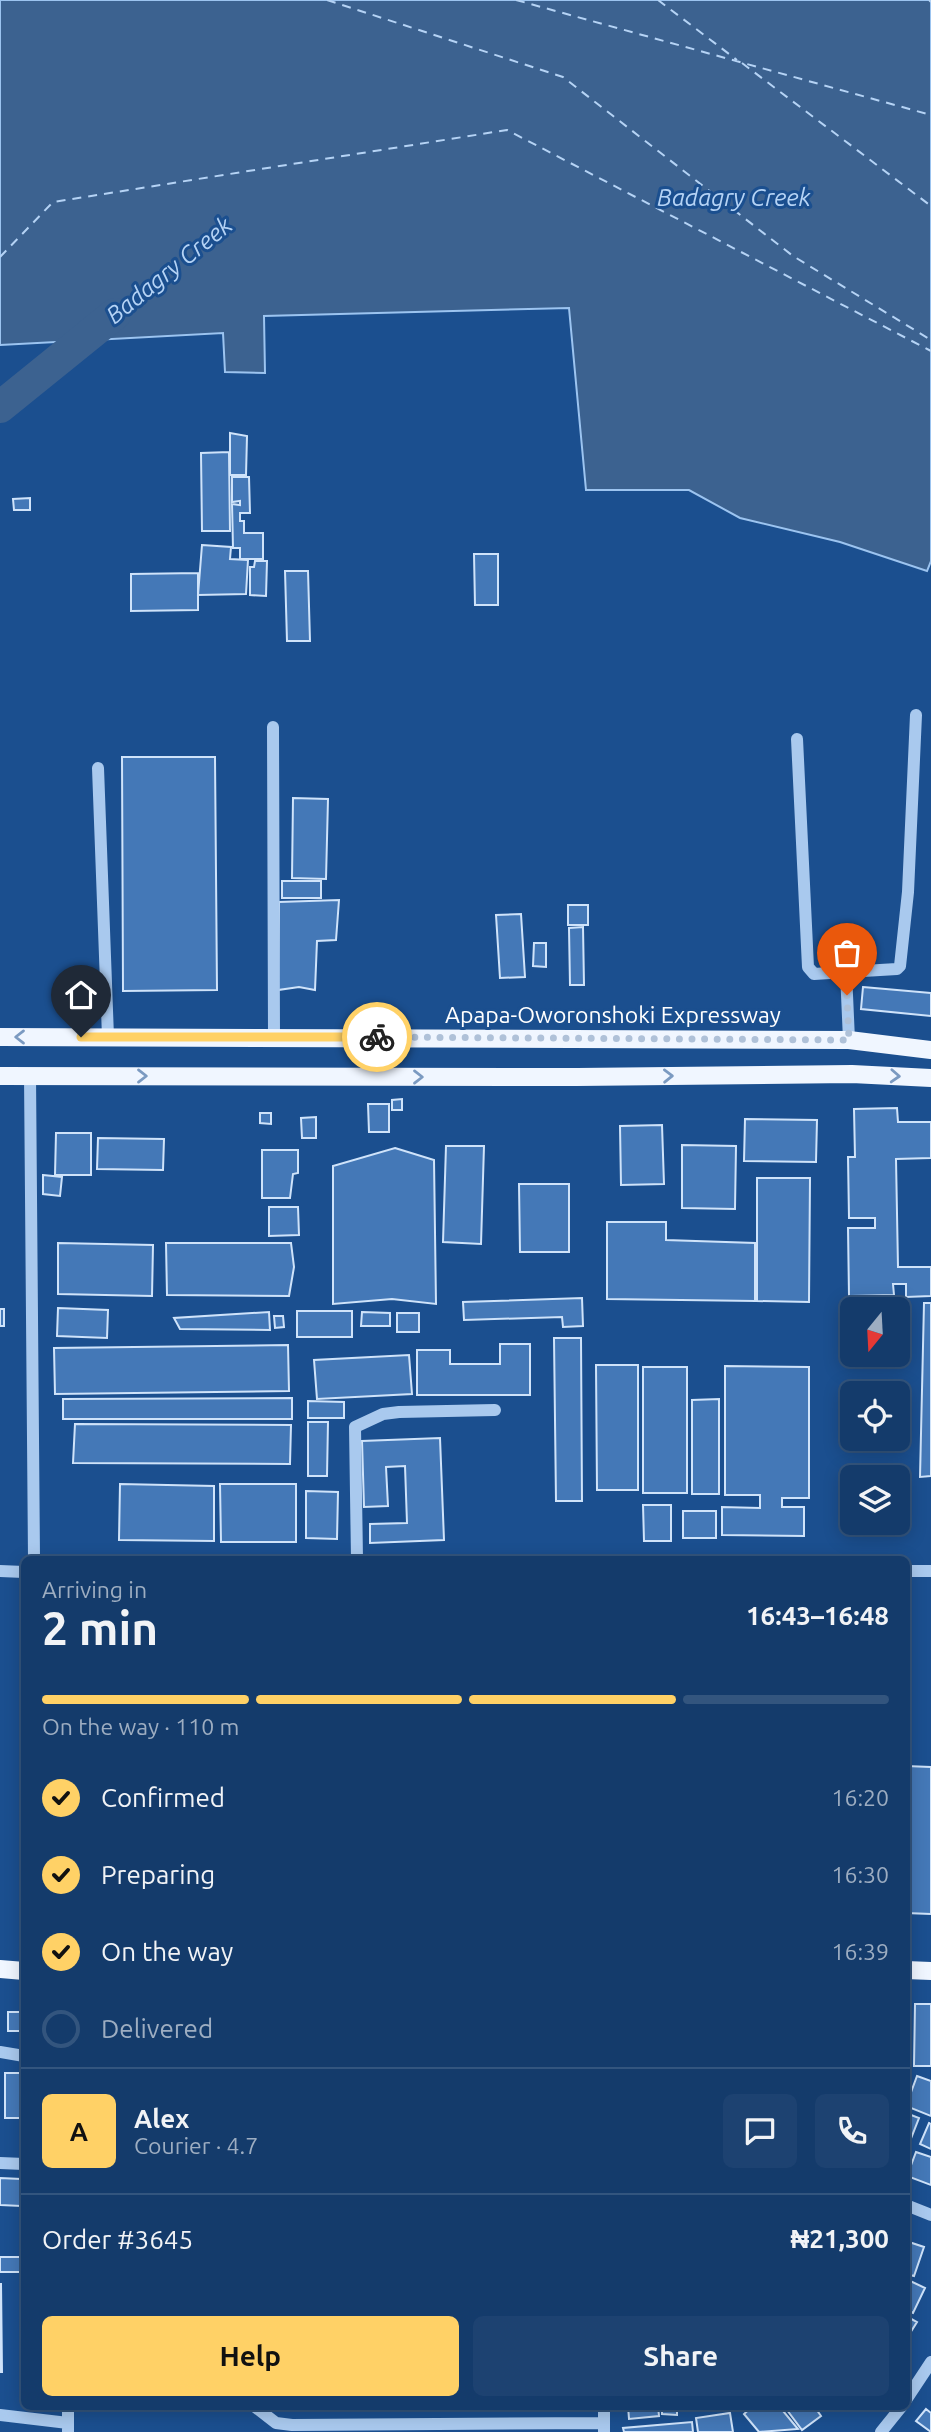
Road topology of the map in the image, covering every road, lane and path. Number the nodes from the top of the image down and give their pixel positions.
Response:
1 (916, 715) dead end
2 (272, 727) dead end
3 (797, 739) dead end
4 (98, 768) dead end
5 (846, 972) junction
6 (0, 1037) edge
7 (108, 1037) junction
8 (274, 1037) junction
9 (849, 1040) junction
10 (931, 1050) edge
11 (0, 1076) edge
12 (30, 1076) junction
13 (931, 1078) edge
14 (495, 1409) dead end
15 (34, 1556) edge
16 (357, 1556) edge
17 (0, 1571) edge
18 (910, 1571) edge
19 (931, 1571) edge
20 (21, 1572) edge
21 (0, 1969) edge
22 (910, 1970) edge
23 (929, 1970) edge
24 (21, 1971) edge
25 (0, 2052) edge
26 (21, 2056) edge
27 (0, 2163) edge
28 (21, 2164) edge
29 (910, 2206) edge
30 (931, 2214) edge
31 (931, 2362) edge
32 (910, 2394) edge
33 (259, 2410) edge
34 (604, 2410) edge
35 (899, 2410) edge
36 (0, 2416) edge
37 (68, 2427) edge
38 (604, 2428) edge
39 (881, 2432) edge

1 - 5 street
2 - 8 street
3 - 5 street
4 - 7 street
5 - 9 street
7 -> 6 main road, Apapa-Oworonshoki Expressway
7 - 8 main road, Apapa-Oworonshoki Expressway
8 - 9 main road, Apapa-Oworonshoki Expressway
9 - 10 main road, Apapa-Oworonshoki Expressway
11 - 12 main road
12 -> 13 main road
12 - 15 street
14 - 16 street
17 - 20 street
18 - 19 street
21 - 24 main road
22 - 23 main road
25 - 26 street
27 - 28 street
29 - 30 street
31 - 32 street
33 - 38 street
34 - 38 street
35 - 39 street
36 - 37 street

